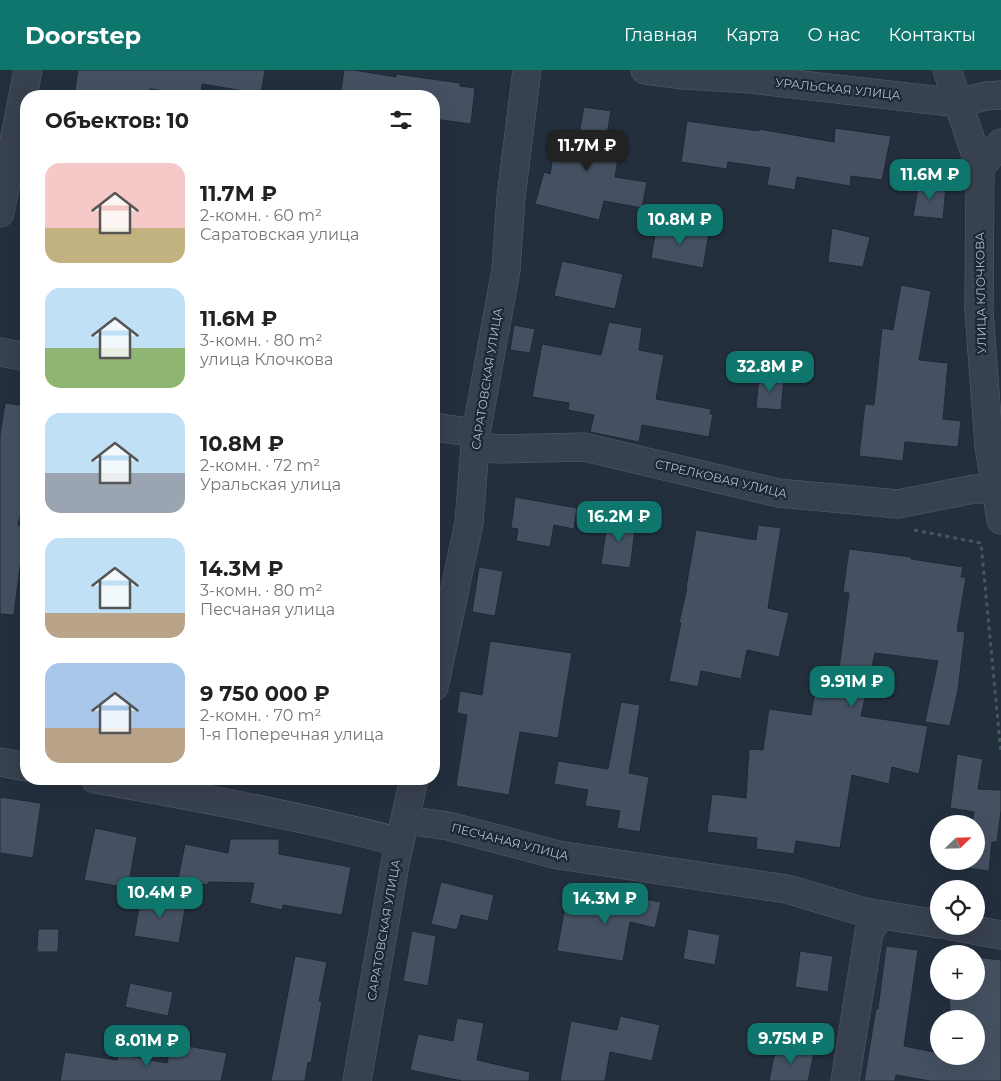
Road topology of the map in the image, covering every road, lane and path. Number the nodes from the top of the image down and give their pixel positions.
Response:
1 (28, 70) edge
2 (527, 70) edge
3 (645, 70) edge
4 (947, 70) edge
5 (24, 90) edge
6 (1001, 95) edge
7 (959, 103) junction
8 (20, 111) edge
9 (1001, 143) edge
10 (980, 167) junction
11 (0, 213) edge
12 (0, 352) edge
13 (20, 356) edge
14 (440, 429) edge
15 (476, 439) junction
16 (997, 479) edge
17 (898, 504) junction
18 (1001, 520) edge
19 (440, 659) edge
20 (1001, 754) edge
21 (0, 762) edge
22 (20, 766) edge
23 (131, 785) edge
24 (413, 785) edge
25 (403, 831) junction
26 (880, 916) junction
27 (930, 923) edge
28 (985, 932) edge
29 (1001, 935) edge
30 (357, 1081) edge
31 (845, 1081) edge

1 - 5 street
2 - 15 street, САРАТОВСКАЯ УЛИЦА
3 - 7 street, УРАЛЬСКАЯ УЛИЦА
4 - 7 street, УЛИЦА КЛОЧКОВА
6 - 7 street, УРАЛЬСКАЯ УЛИЦА
7 - 10 street, УЛИЦА КЛОЧКОВА
8 - 11 street
9 - 10 street
10 - 16 street, УЛИЦА КЛОЧКОВА
12 - 13 street
14 - 15 street, СТРЕЛКОВАЯ УЛИЦА
15 - 17 street, СТРЕЛКОВАЯ УЛИЦА
15 - 19 street, САРАТОВСКАЯ УЛИЦА
16 - 17 street, СТРЕЛКОВАЯ УЛИЦА
16 - 18 street, УЛИЦА КЛОЧКОВА
17 - 20 path
21 - 22 street
23 - 25 street, ПЕСЧАНАЯ УЛИЦА
24 - 25 street, САРАТОВСКАЯ УЛИЦА
25 - 26 street, ПЕСЧАНАЯ УЛИЦА
25 - 30 street, САРАТОВСКАЯ УЛИЦА
26 - 27 street, ПЕСЧАНАЯ УЛИЦА
26 - 31 street
28 - 29 street

